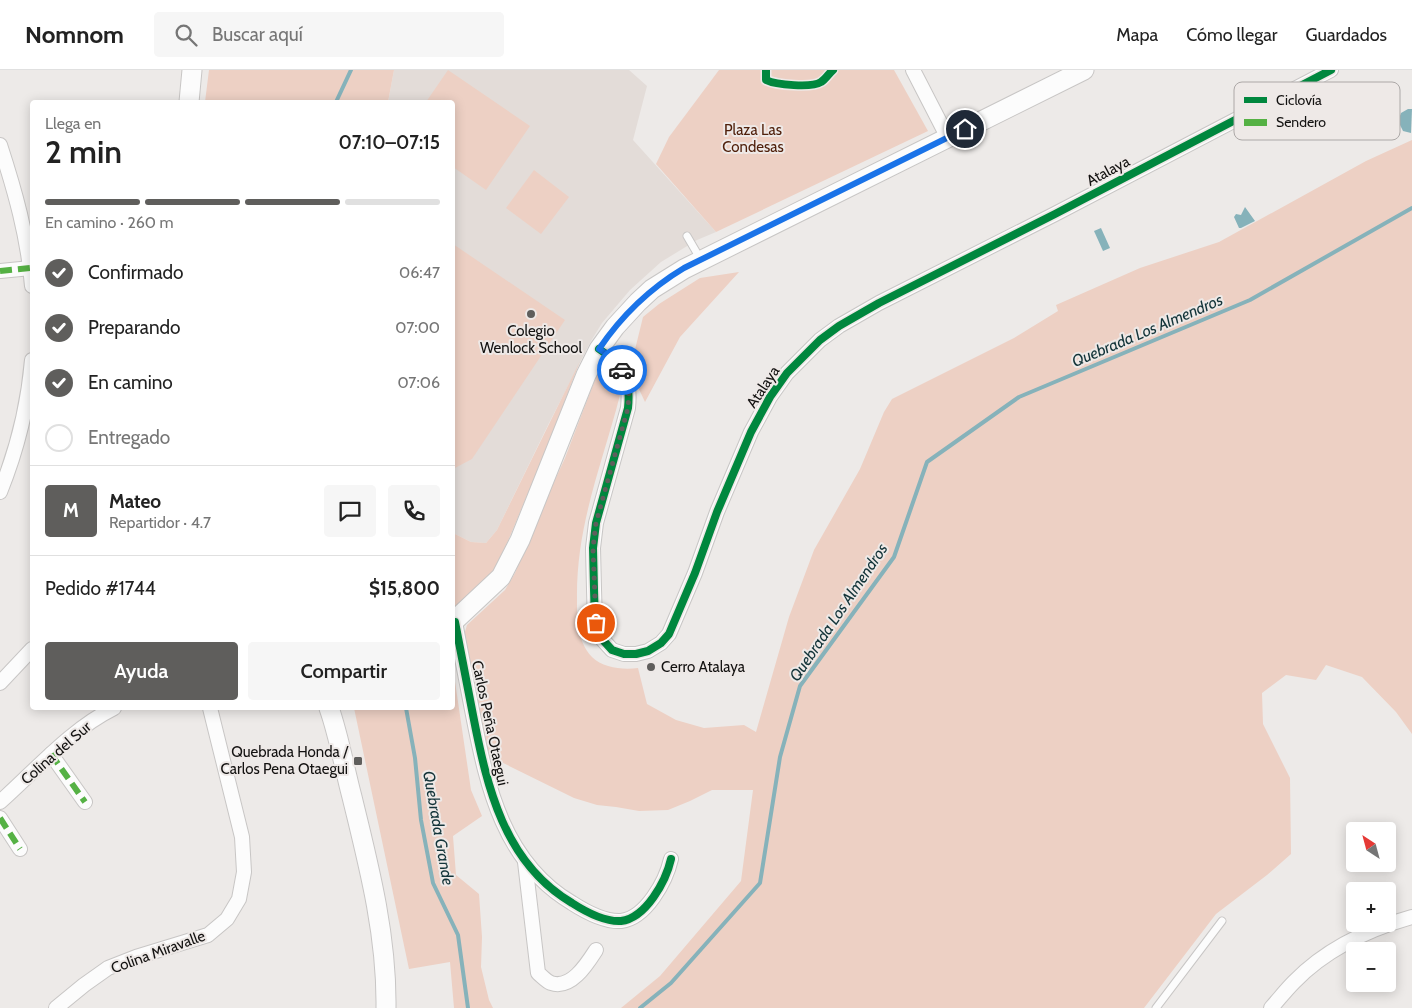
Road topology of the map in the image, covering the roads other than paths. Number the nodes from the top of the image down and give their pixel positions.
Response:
1 (192, 70) edge
2 (913, 70) edge
3 (1084, 70) edge
4 (1331, 70) edge
5 (1308, 82) edge
6 (189, 100) edge
7 (1234, 121) edge
8 (948, 138) junction
9 (0, 145) edge
10 (687, 236) dead end
11 (701, 260) junction
12 (30, 263) edge
13 (30, 268) edge
14 (0, 271) edge
15 (599, 349) junction
16 (30, 377) edge
17 (0, 492) edge
18 (455, 622) edge
19 (455, 628) edge
20 (30, 652) edge
21 (0, 683) edge
22 (107, 710) edge
23 (210, 710) edge
24 (334, 710) edge
25 (51, 754) junction
26 (0, 802) edge
27 (85, 802) dead end
28 (0, 818) edge
29 (20, 849) dead end
30 (671, 859) dead end
31 (525, 862) junction
32 (1412, 918) edge
33 (1222, 920) dead end
34 (596, 950) dead end
35 (56, 1008) edge
36 (386, 1008) edge
37 (1156, 1008) edge
38 (1271, 1008) edge

1 - 6 street
2 - 8 street
3 - 8 street, Carlos Peña Otaegui
4 - 5 street, Atalaya
7 - 15 street, Atalaya
8 - 11 street, Carlos Peña Otaegui
9 - 12 street
10 - 11 lane
11 - 15 street, Carlos Peña Otaegui
13 - 14 street
15 - 18 street, Carlos Peña Otaegui
16 - 17 street
19 - 31 street, Carlos Peña Otaegui
20 - 21 street
22 - 25 street, Colina del Sur
23 - 35 street, Colina Miravalle
24 - 36 street
25 - 26 street, Colina del Sur
25 - 27 street
28 - 29 street
30 - 31 street, Carlos Peña Otaegui
31 - 34 street
32 - 38 street
33 - 37 lane

